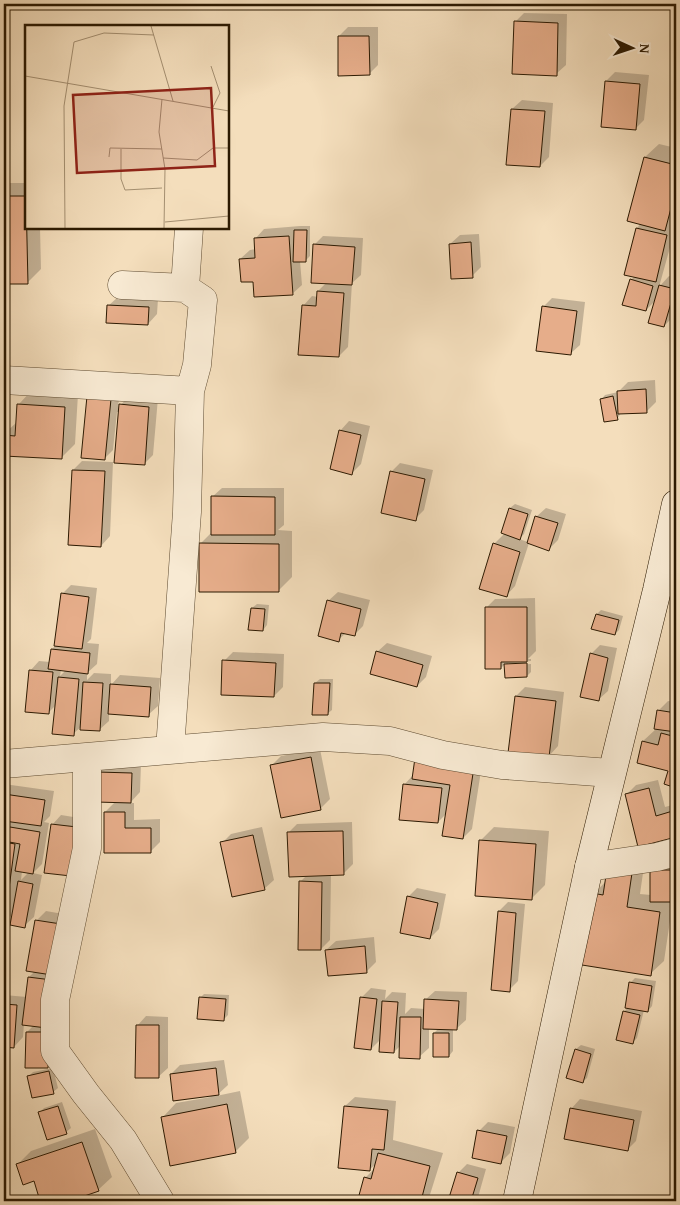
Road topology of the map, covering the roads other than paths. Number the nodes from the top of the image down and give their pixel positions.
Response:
1 (189, 229) edge
2 (122, 285) dead end
3 (185, 288) junction
4 (4, 380) edge
5 (190, 391) junction
6 (676, 504) edge
7 (170, 750) junction
8 (87, 757) junction
9 (4, 764) edge
10 (610, 773) junction
11 (676, 852) edge
12 (589, 867) junction
13 (160, 1201) edge
14 (517, 1201) edge

1 - 3 street
2 - 3 street
3 - 5 street
4 - 5 street
5 - 7 street
6 - 10 street
7 - 8 street
7 - 10 street
8 - 9 street
8 - 13 street
10 - 12 street
11 - 12 street
12 - 14 street

